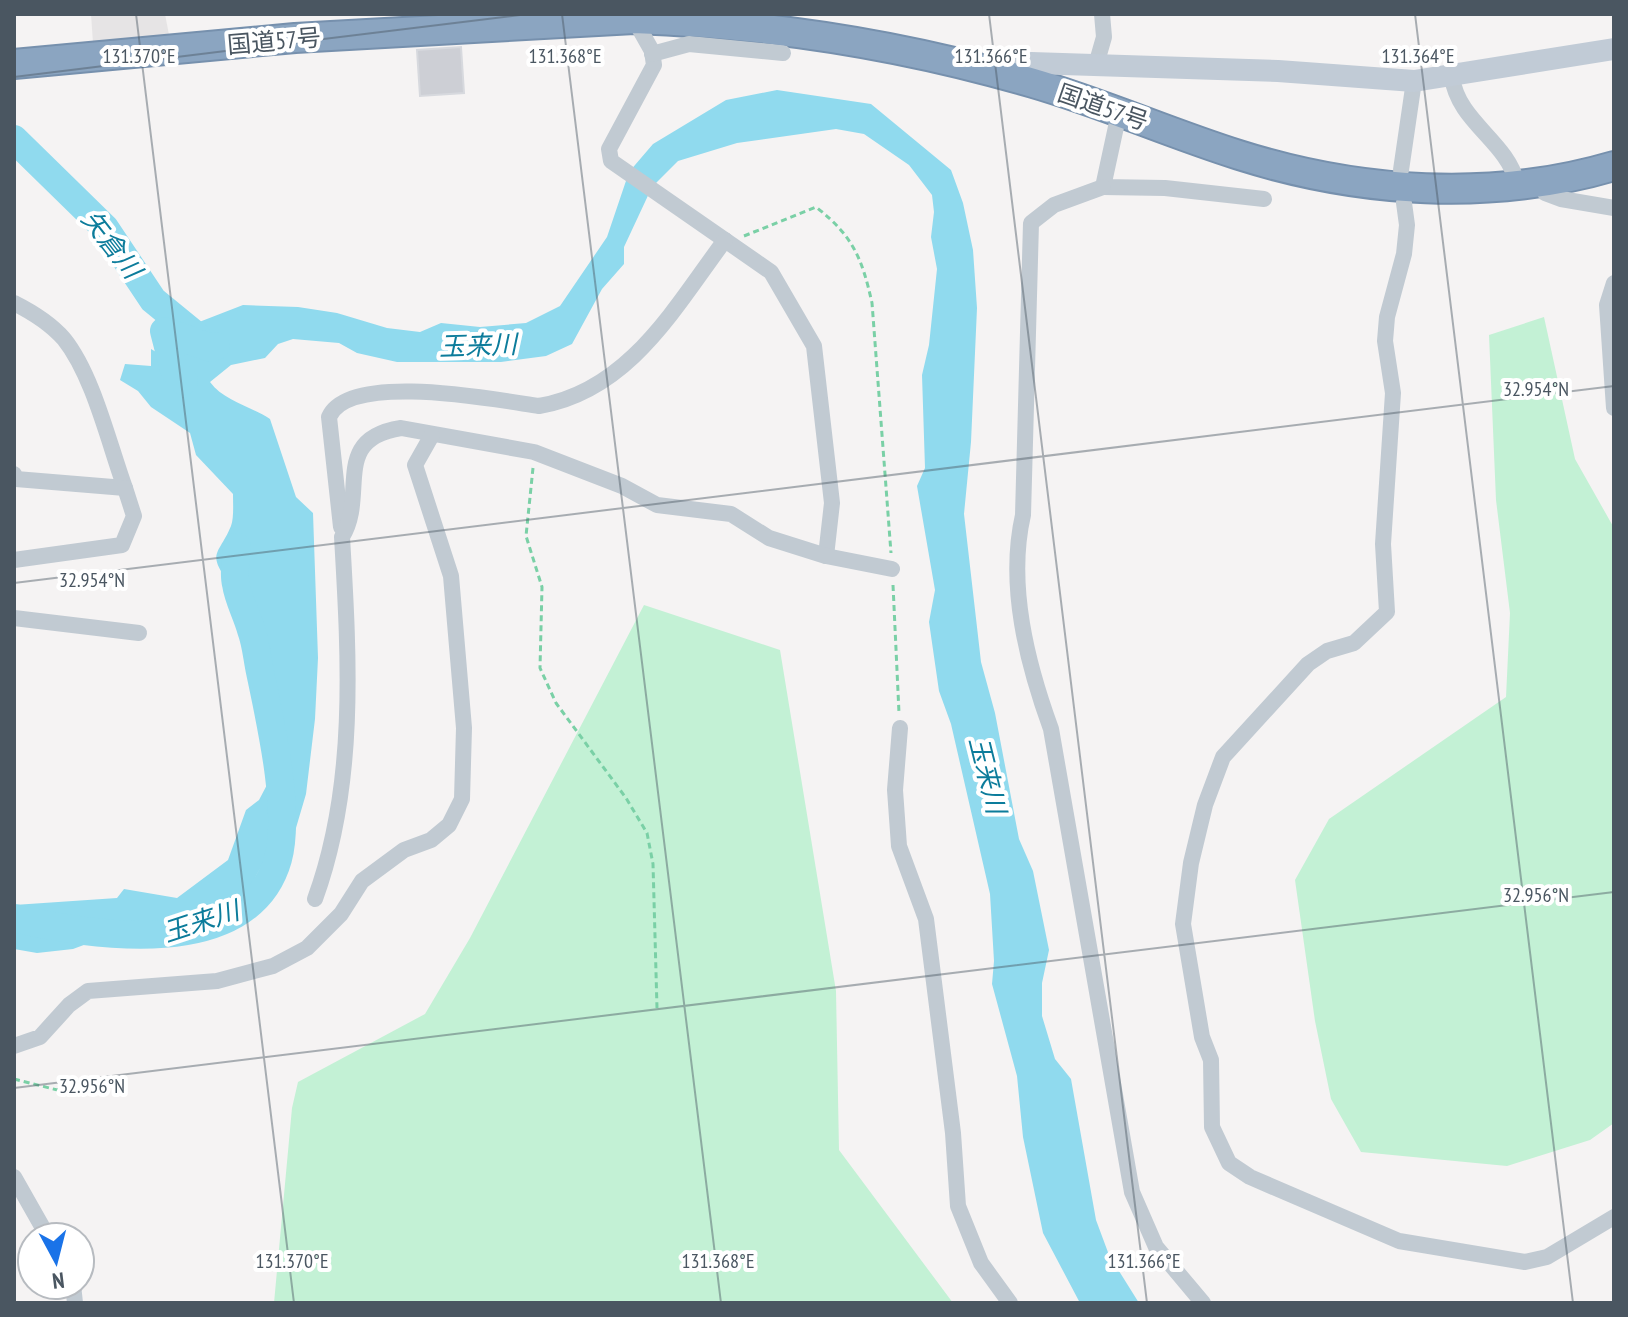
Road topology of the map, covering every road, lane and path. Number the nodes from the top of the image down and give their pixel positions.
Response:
1 (1102, 14) edge
2 (629, 17) edge
3 (1614, 49) edge
4 (783, 53) dead end
5 (652, 54) junction
6 (14, 64) edge
7 (1096, 65) junction
8 (990, 71) junction
9 (1452, 77) junction
10 (1414, 81) junction
11 (1119, 113) junction
12 (1614, 166) edge
13 (1401, 170) dead end
14 (1528, 182) junction
15 (1103, 187) junction
16 (1264, 199) dead end
17 (1404, 203) dead end
18 (1614, 208) edge
19 (727, 241) junction
20 (1614, 283) edge
21 (14, 303) edge
22 (1614, 408) edge
23 (432, 435) junction
24 (534, 452) junction
25 (15, 477) edge
26 (125, 488) junction
27 (342, 537) junction
28 (826, 556) junction
29 (14, 560) edge
30 (892, 569) junction
31 (14, 618) edge
32 (139, 633) dead end
33 (900, 728) joint
34 (315, 899) dead end
35 (657, 1008) dead end
36 (14, 1046) edge
37 (14, 1079) edge
38 (81, 1096) dead end
39 (14, 1177) edge
40 (1614, 1217) edge
41 (39, 1221) edge
42 (1010, 1303) edge
43 (1203, 1303) edge

1 - 7 street
2 - 5 street
2 - 6 highway, 国道57号
2 - 8 highway, 国道57号
3 - 9 street
4 - 5 street
5 - 19 street
7 - 8 street
7 - 10 street
8 - 11 highway, 国道57号
9 - 10 street
9 - 14 street
10 - 13 street
11 - 14 highway, 国道57号
11 - 15 street
12 - 14 highway, 国道57号
14 - 18 street
15 - 16 street
15 - 43 street
17 - 40 street
19 - 27 street
19 - 28 street
19 - 30 path
20 - 22 street
21 - 26 street
23 - 24 street
23 - 27 street
23 - 36 street
24 - 28 street
24 - 35 path
25 - 26 street
26 - 29 street
27 - 34 street
28 - 30 street
30 - 33 path
31 - 32 street
33 - 42 street
37 - 38 path
39 - 41 street

